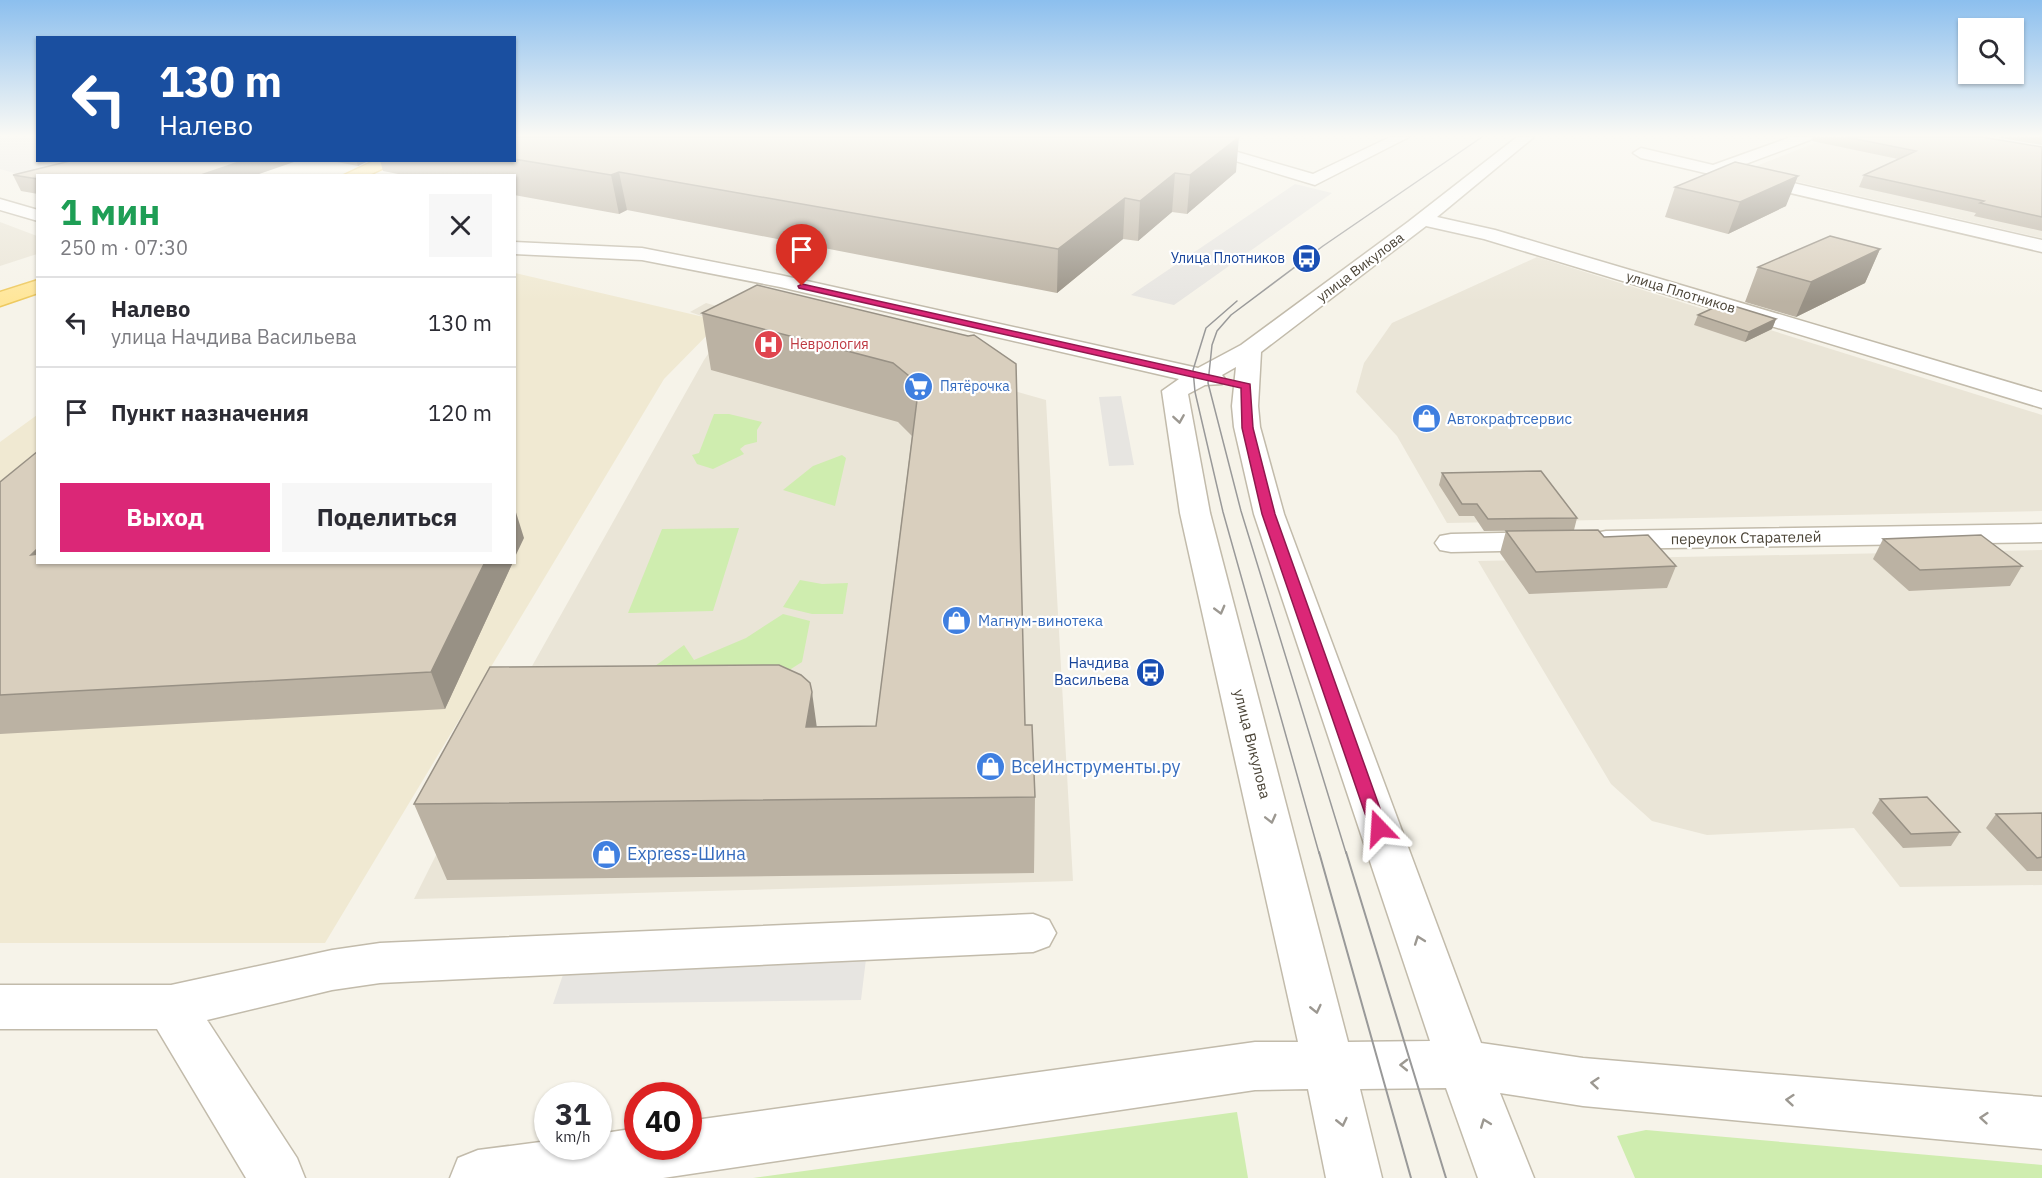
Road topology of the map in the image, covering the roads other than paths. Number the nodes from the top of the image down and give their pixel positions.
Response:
1 (1458, 192) edge
2 (1806, 192) edge
3 (0, 204) edge
4 (36, 215) edge
5 (1423, 220) junction
6 (2042, 246) edge
7 (516, 248) edge
8 (36, 287) edge
9 (0, 299) edge
10 (1247, 368) junction
11 (1201, 376) junction
12 (2042, 400) edge
13 (2042, 533) edge
14 (1451, 543) dead end
15 (1033, 933) dead end
16 (0, 1006) edge
17 (171, 1008) junction
18 (1463, 1064) junction
19 (1329, 1066) junction
20 (2042, 1123) edge
21 (277, 1178) edge
22 (478, 1178) edge
23 (1354, 1178) edge
24 (1506, 1178) edge

1 - 5 street, улица Викулова
2 - 6 street
3 - 4 street
5 - 10 street, улица Викулова
5 - 12 street, улица Плотников
7 - 11 street
8 - 9 main road
10 - 11 street
10 - 11 street, улица Викулова
18 -> 10 street
11 -> 19 street, улица Викулова
13 - 14 street, переулок Старателей
15 - 17 street
16 - 17 street
17 - 21 street
18 -> 19 street
20 -> 18 street
24 -> 18 street
19 - 22 street
19 -> 23 street, улица Викулова

